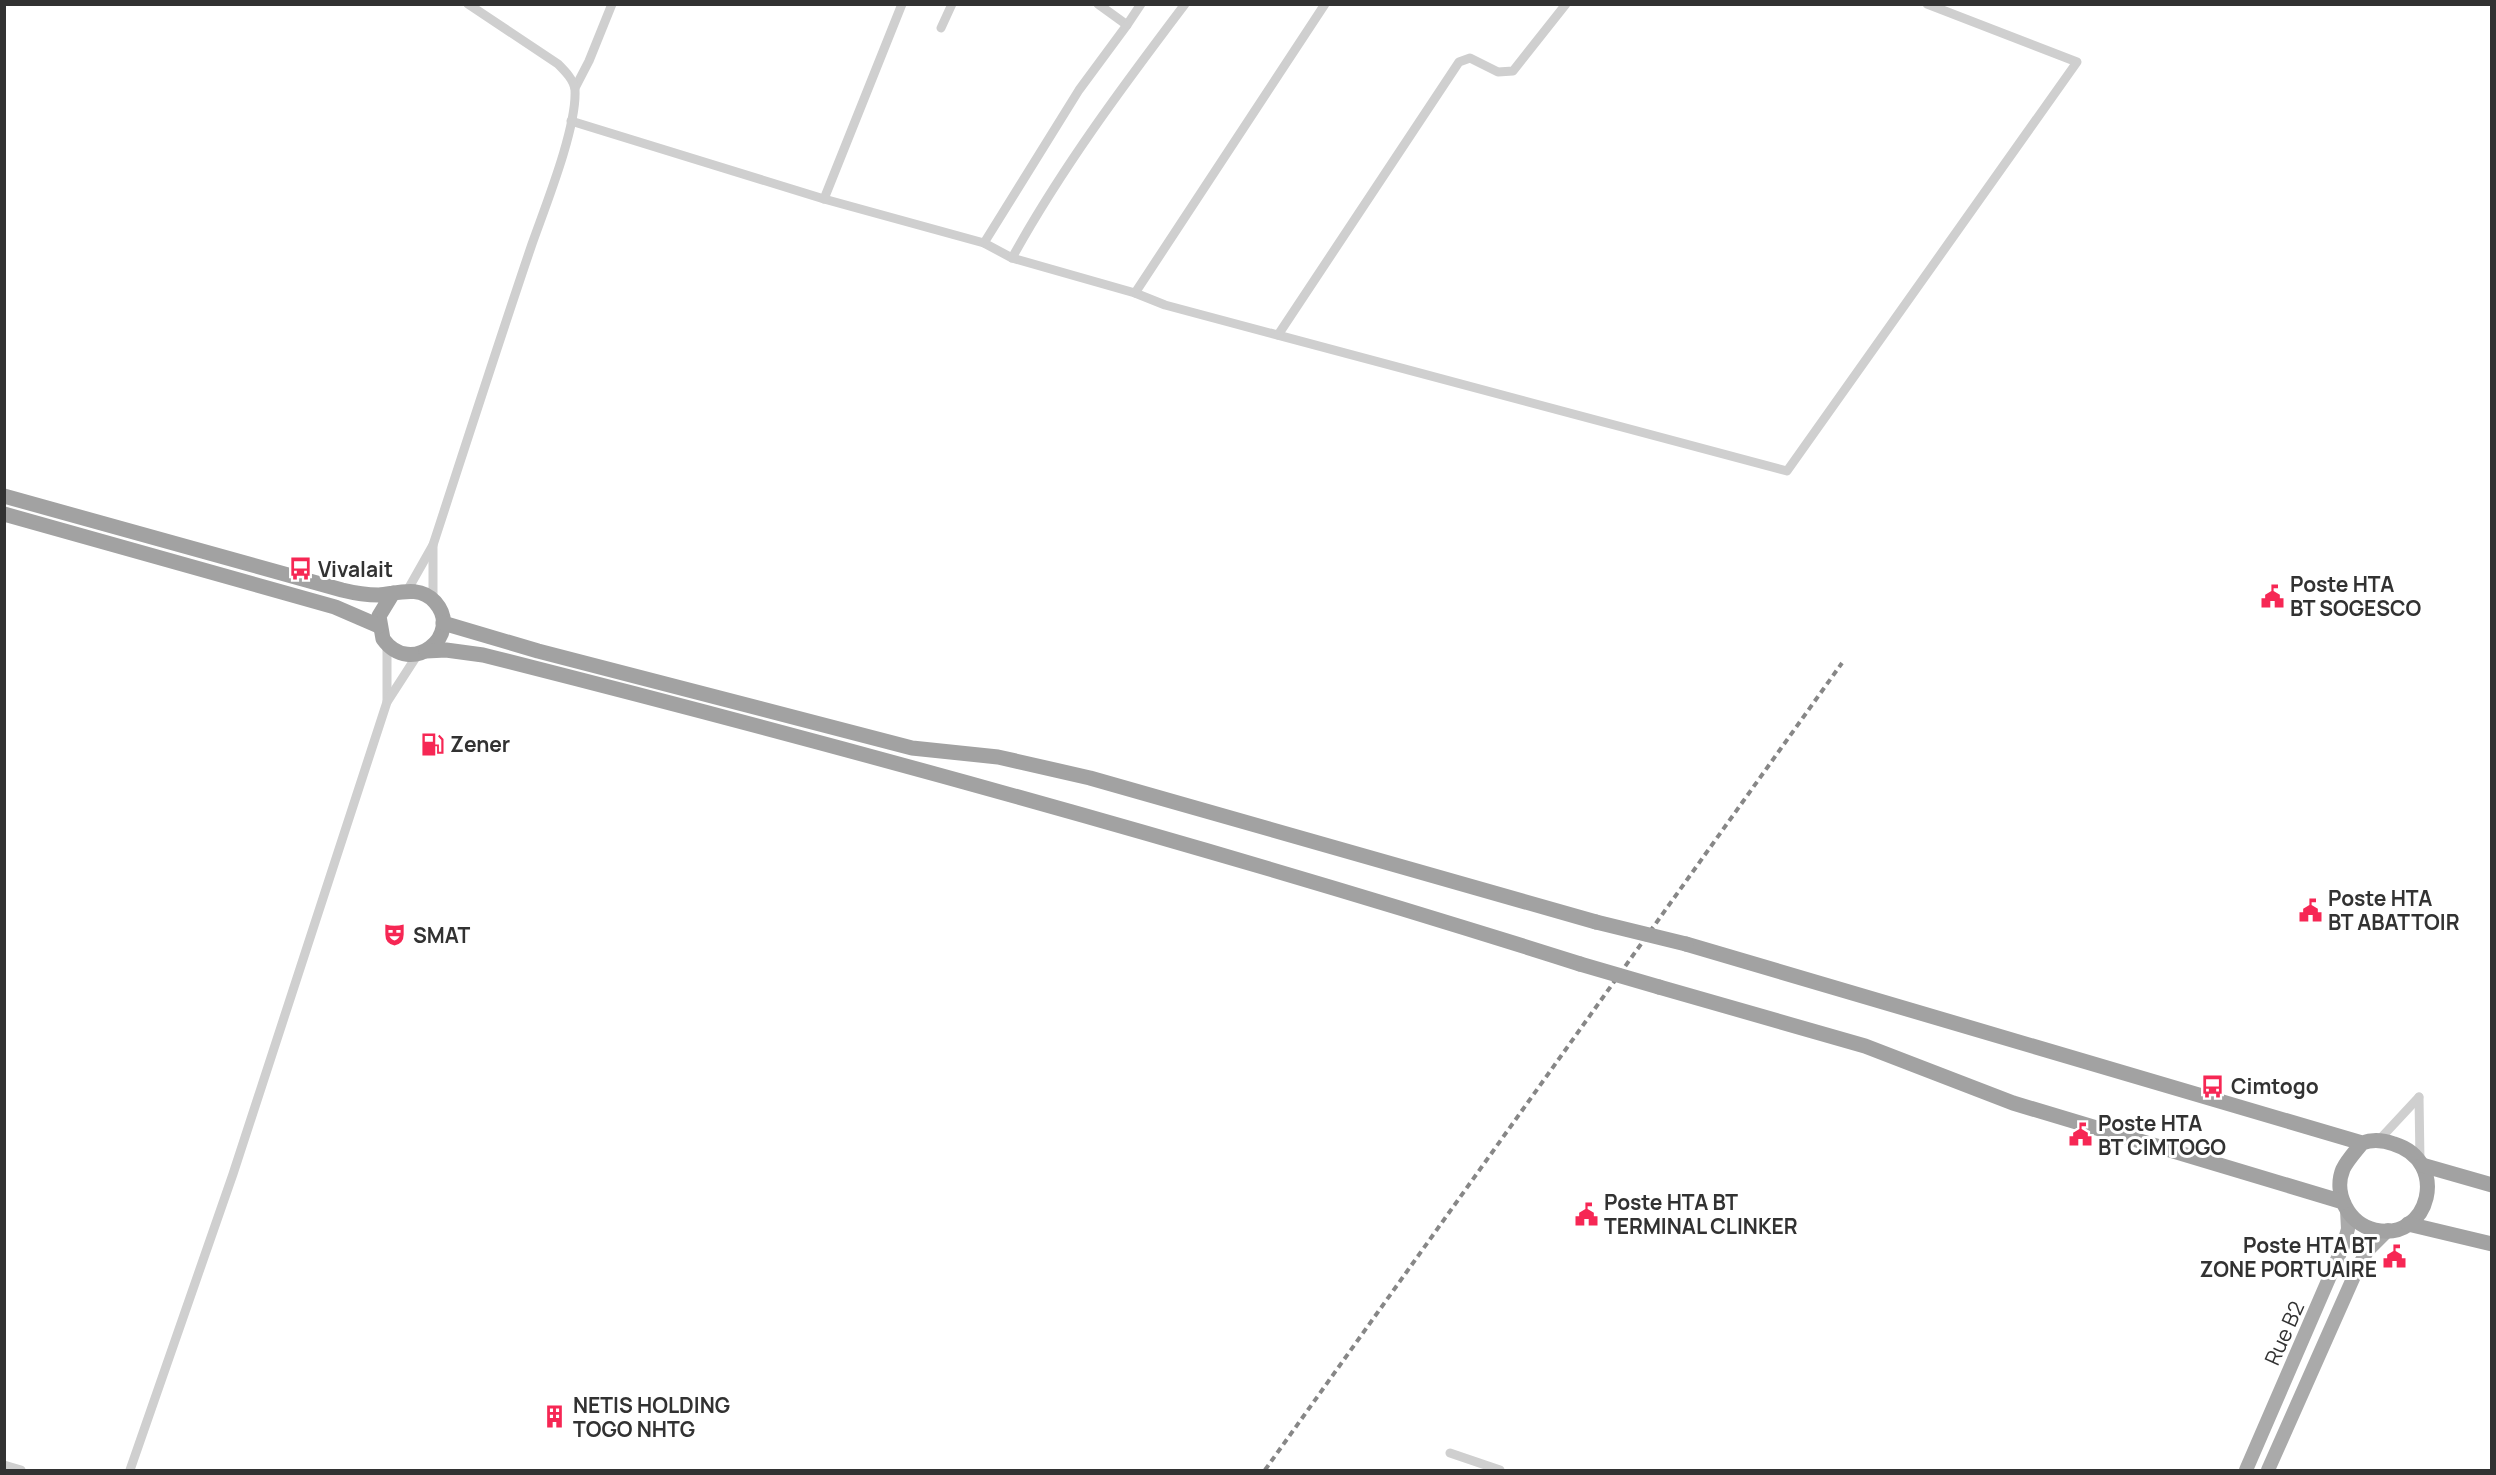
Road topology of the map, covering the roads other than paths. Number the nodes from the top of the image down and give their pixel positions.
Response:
1 (468, 4) edge
2 (612, 4) edge
3 (902, 4) edge
4 (952, 4) edge
5 (1098, 4) edge
6 (1141, 4) edge
7 (1185, 4) edge
8 (1325, 4) edge
9 (1566, 4) edge
10 (1927, 4) edge
11 (1127, 25) junction
12 (941, 28) dead end
13 (575, 88) junction
14 (571, 121) junction
15 (824, 200) junction
16 (984, 243) junction
17 (1012, 258) junction
18 (1134, 293) junction
19 (1278, 335) junction
20 (4, 496) edge
21 (4, 513) edge
22 (434, 545) junction
23 (400, 592) junction
24 (433, 600) junction
25 (443, 623) junction
26 (379, 626) junction
27 (387, 645) junction
28 (422, 653) junction
29 (387, 702) junction
30 (2379, 1140) junction
31 (2362, 1143) junction
32 (2421, 1163) junction
33 (2492, 1185) edge
34 (2345, 1206) junction
35 (2408, 1224) junction
36 (2388, 1230) junction
37 (2492, 1244) edge
38 (1450, 1453) dead end
39 (4, 1465) edge
40 (21, 1470) edge
41 (130, 1470) edge
42 (1500, 1470) edge
43 (2246, 1470) edge
44 (2268, 1470) edge

1 - 13 street
2 - 13 street
3 - 15 street
4 - 12 street
5 - 11 street
6 - 11 street
7 - 17 street
8 - 18 street
9 - 19 street
10 - 19 street
11 - 16 street
13 - 14 street
14 - 15 street
14 - 22 street
15 - 16 street
16 - 17 street
17 - 18 street
18 - 19 street
20 - 23 highway
21 - 26 highway
22 - 23 street
22 - 24 street
23 - 24 highway
23 - 26 highway
24 - 25 highway
25 - 28 highway
25 - 31 highway, bridge
26 - 27 highway
27 - 28 highway
27 - 29 street
28 - 29 street
28 - 34 highway, bridge
29 - 41 street
30 - 31 highway
30 - 32 highway
30 - 32 street
31 - 34 highway
32 - 33 highway
32 - 35 highway
34 - 36 highway
34 - 43 main road, Rue B2
35 - 36 highway
35 - 37 highway
36 - 44 main road, Rue B2
38 - 42 street
39 - 40 street

